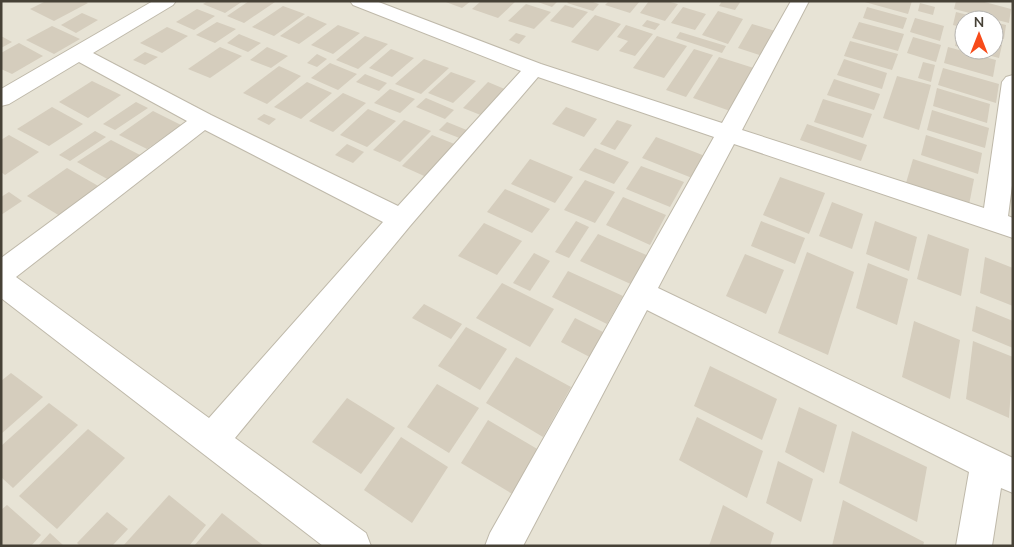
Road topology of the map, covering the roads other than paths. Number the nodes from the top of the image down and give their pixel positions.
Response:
1 (168, 1) edge
2 (800, 1) edge
3 (367, 2) edge
4 (80, 54) junction
5 (534, 69) junction
6 (1013, 82) edge
7 (1, 99) edge
8 (203, 120) junction
9 (728, 133) junction
10 (401, 219) junction
11 (1004, 224) edge
12 (1, 273) edge
13 (1, 282) edge
14 (640, 293) junction
15 (212, 440) junction
16 (1000, 470) edge
17 (353, 546) edge
18 (502, 546) edge
19 (974, 546) edge

1 - 4 street
2 - 9 street
3 - 5 street
4 - 7 street
4 - 8 street
5 - 9 street
5 - 10 street
6 - 11 street
8 - 10 street
8 - 12 street
9 - 11 street
9 - 14 street
10 - 15 street
13 - 15 street
14 - 16 street
14 - 18 street
15 - 17 street
16 - 19 street

